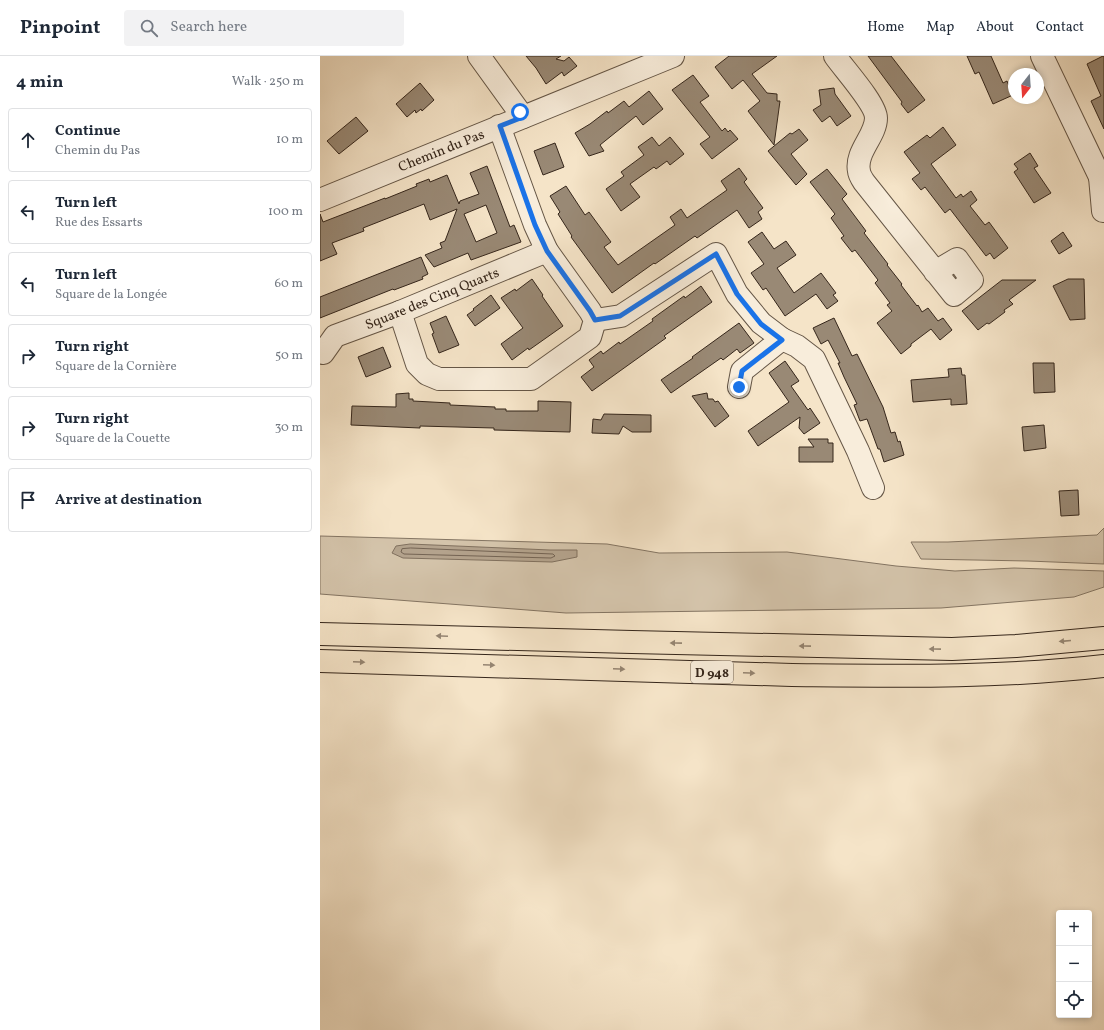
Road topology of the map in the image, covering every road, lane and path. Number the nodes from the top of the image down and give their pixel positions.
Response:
1 (479, 56) edge
2 (673, 56) edge
3 (835, 56) edge
4 (1042, 56) edge
5 (523, 117) junction
6 (500, 126) junction
7 (1102, 179) edge
8 (320, 200) edge
9 (1104, 216) edge
10 (547, 251) junction
11 (935, 272) dead end
12 (400, 312) junction
13 (595, 320) junction
14 (782, 340) junction
15 (323, 353) dead end
16 (739, 387) dead end
17 (873, 488) dead end
18 (320, 634) edge
19 (1104, 638) edge
20 (320, 661) edge
21 (1104, 666) edge

1 - 5 street
2 - 5 street, Chemin du Pas
3 - 11 street
4 - 7 street
5 - 6 street, Chemin du Pas
6 - 8 street, Chemin du Pas
6 - 10 street
7 - 9 street
10 - 12 street, Square des Cinq Quarts
10 - 13 street
12 - 13 street
12 - 15 street, Square des Cinq Quarts
13 - 14 street
14 - 16 street
14 - 17 street
19 -> 18 highway, D 948
20 -> 21 highway, D 948

